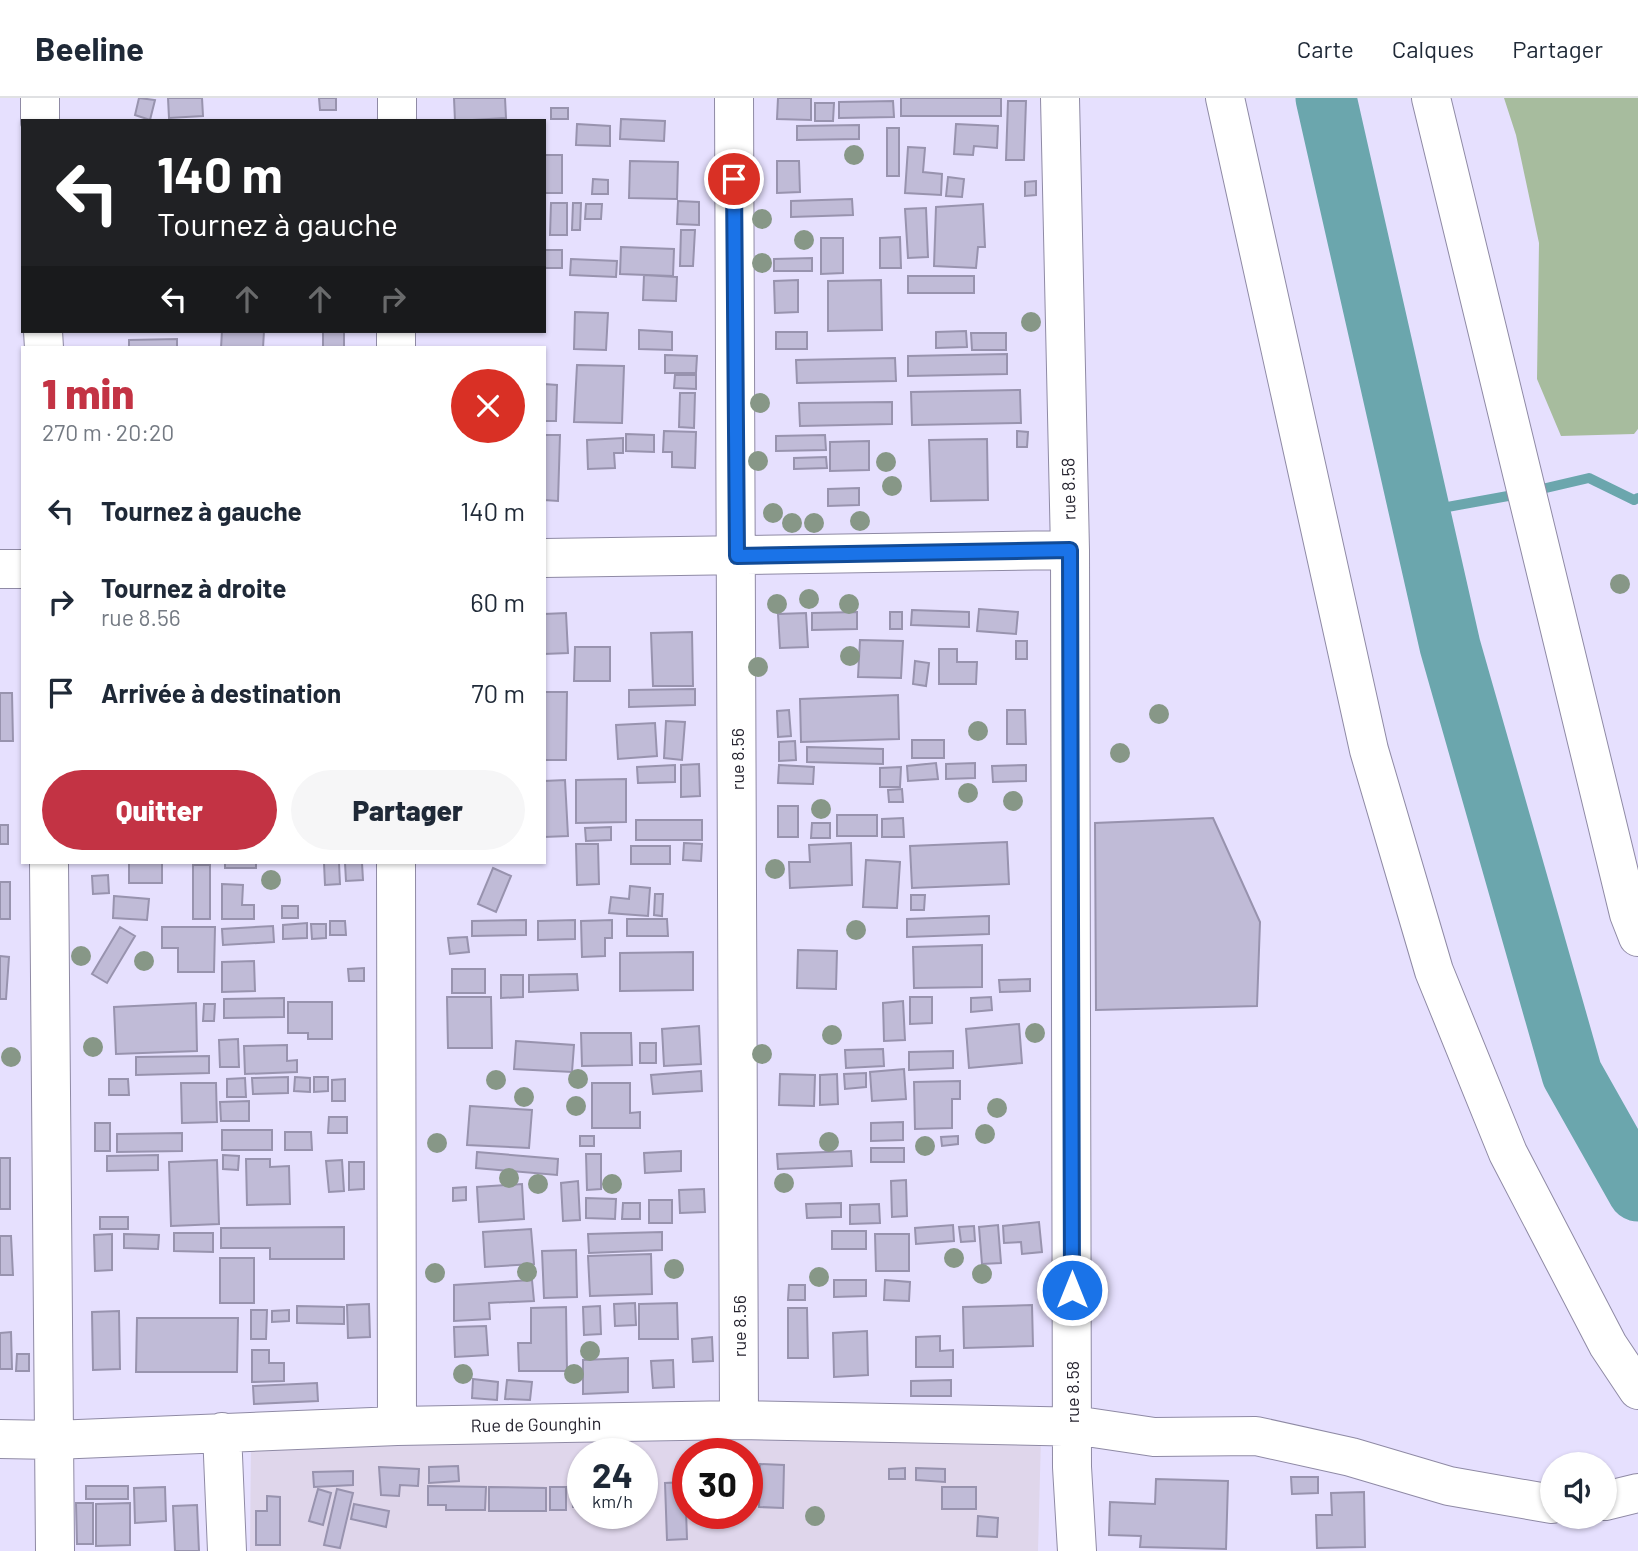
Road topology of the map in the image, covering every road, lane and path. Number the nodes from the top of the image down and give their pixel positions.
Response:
1 (40, 98) edge
2 (397, 98) edge
3 (734, 98) edge
4 (1060, 98) edge
5 (1225, 98) edge
6 (1432, 98) edge
7 (40, 119) edge
8 (397, 119) edge
9 (1070, 550) junction
10 (737, 556) junction
11 (546, 558) edge
12 (0, 569) edge
13 (21, 569) edge
14 (49, 864) edge
15 (396, 864) edge
16 (1638, 937) edge
17 (1638, 1390) edge
18 (739, 1420) junction
19 (397, 1426) junction
20 (1072, 1428) junction
21 (222, 1432) junction
22 (0, 1439) edge
23 (54, 1440) junction
24 (1638, 1493) edge
25 (1617, 1497) edge
26 (1540, 1502) edge
27 (55, 1551) edge
28 (227, 1551) edge
29 (1077, 1551) edge

1 - 7 street
2 - 8 street
3 - 10 street, rue 8.56
4 - 9 street, rue 8.58
5 - 17 street
6 - 16 street
9 - 10 street
9 - 20 street, rue 8.58
10 - 11 street
10 - 18 street, rue 8.56
12 - 13 street
14 - 23 street
15 - 19 street
18 - 19 street, Rue de Gounghin
18 - 20 street, Rue de Gounghin
19 - 21 street, Rue de Gounghin
20 - 26 street, Rue de Gounghin
20 - 29 street, rue 8.58
21 - 23 street, Rue de Gounghin
21 - 28 street
22 - 23 street, Rue de Gounghin
23 - 27 street
24 - 25 street

